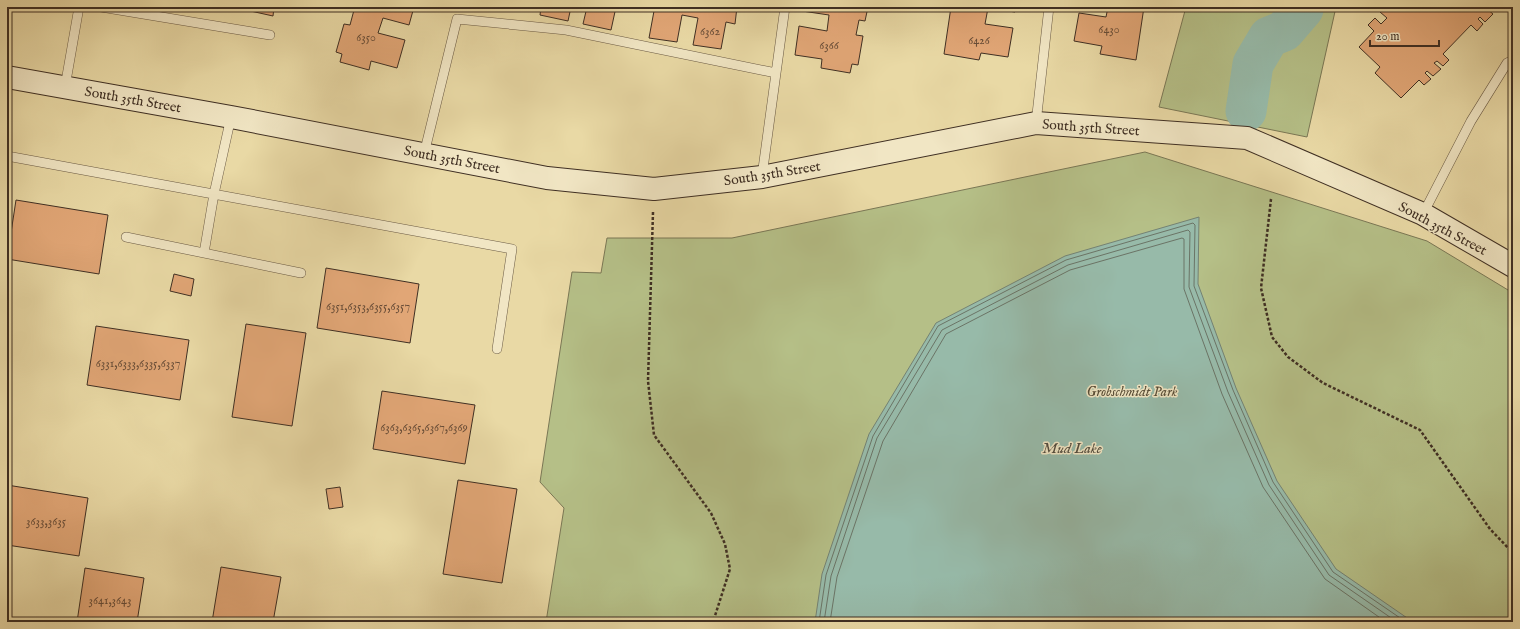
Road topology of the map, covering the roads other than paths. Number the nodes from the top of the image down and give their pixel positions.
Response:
1 (79, 7) edge
2 (101, 7) edge
3 (786, 7) edge
4 (1050, 7) edge
5 (270, 35) dead end
6 (1513, 60) edge
7 (776, 73) junction
8 (7, 77) edge
9 (65, 86) junction
10 (231, 117) junction
11 (1036, 123) junction
12 (424, 154) junction
13 (7, 156) edge
14 (762, 178) junction
15 (214, 194) junction
16 (1423, 214) junction
17 (126, 237) dead end
18 (204, 253) junction
19 (1513, 266) edge
20 (301, 273) dead end
21 (497, 349) dead end

1 - 9 lane
2 - 5 lane
3 - 7 lane
4 - 11 lane
6 - 16 lane
7 - 12 lane
7 - 14 lane
8 - 9 street, South 35th Street
9 - 10 street, South 35th Street
10 - 12 street, South 35th Street
10 - 15 lane
11 - 14 street, South 35th Street
11 - 16 street, South 35th Street
12 - 14 street, South 35th Street
13 - 15 lane
15 - 18 lane
15 - 21 lane
16 - 19 street, South 35th Street
17 - 18 lane
18 - 20 lane

